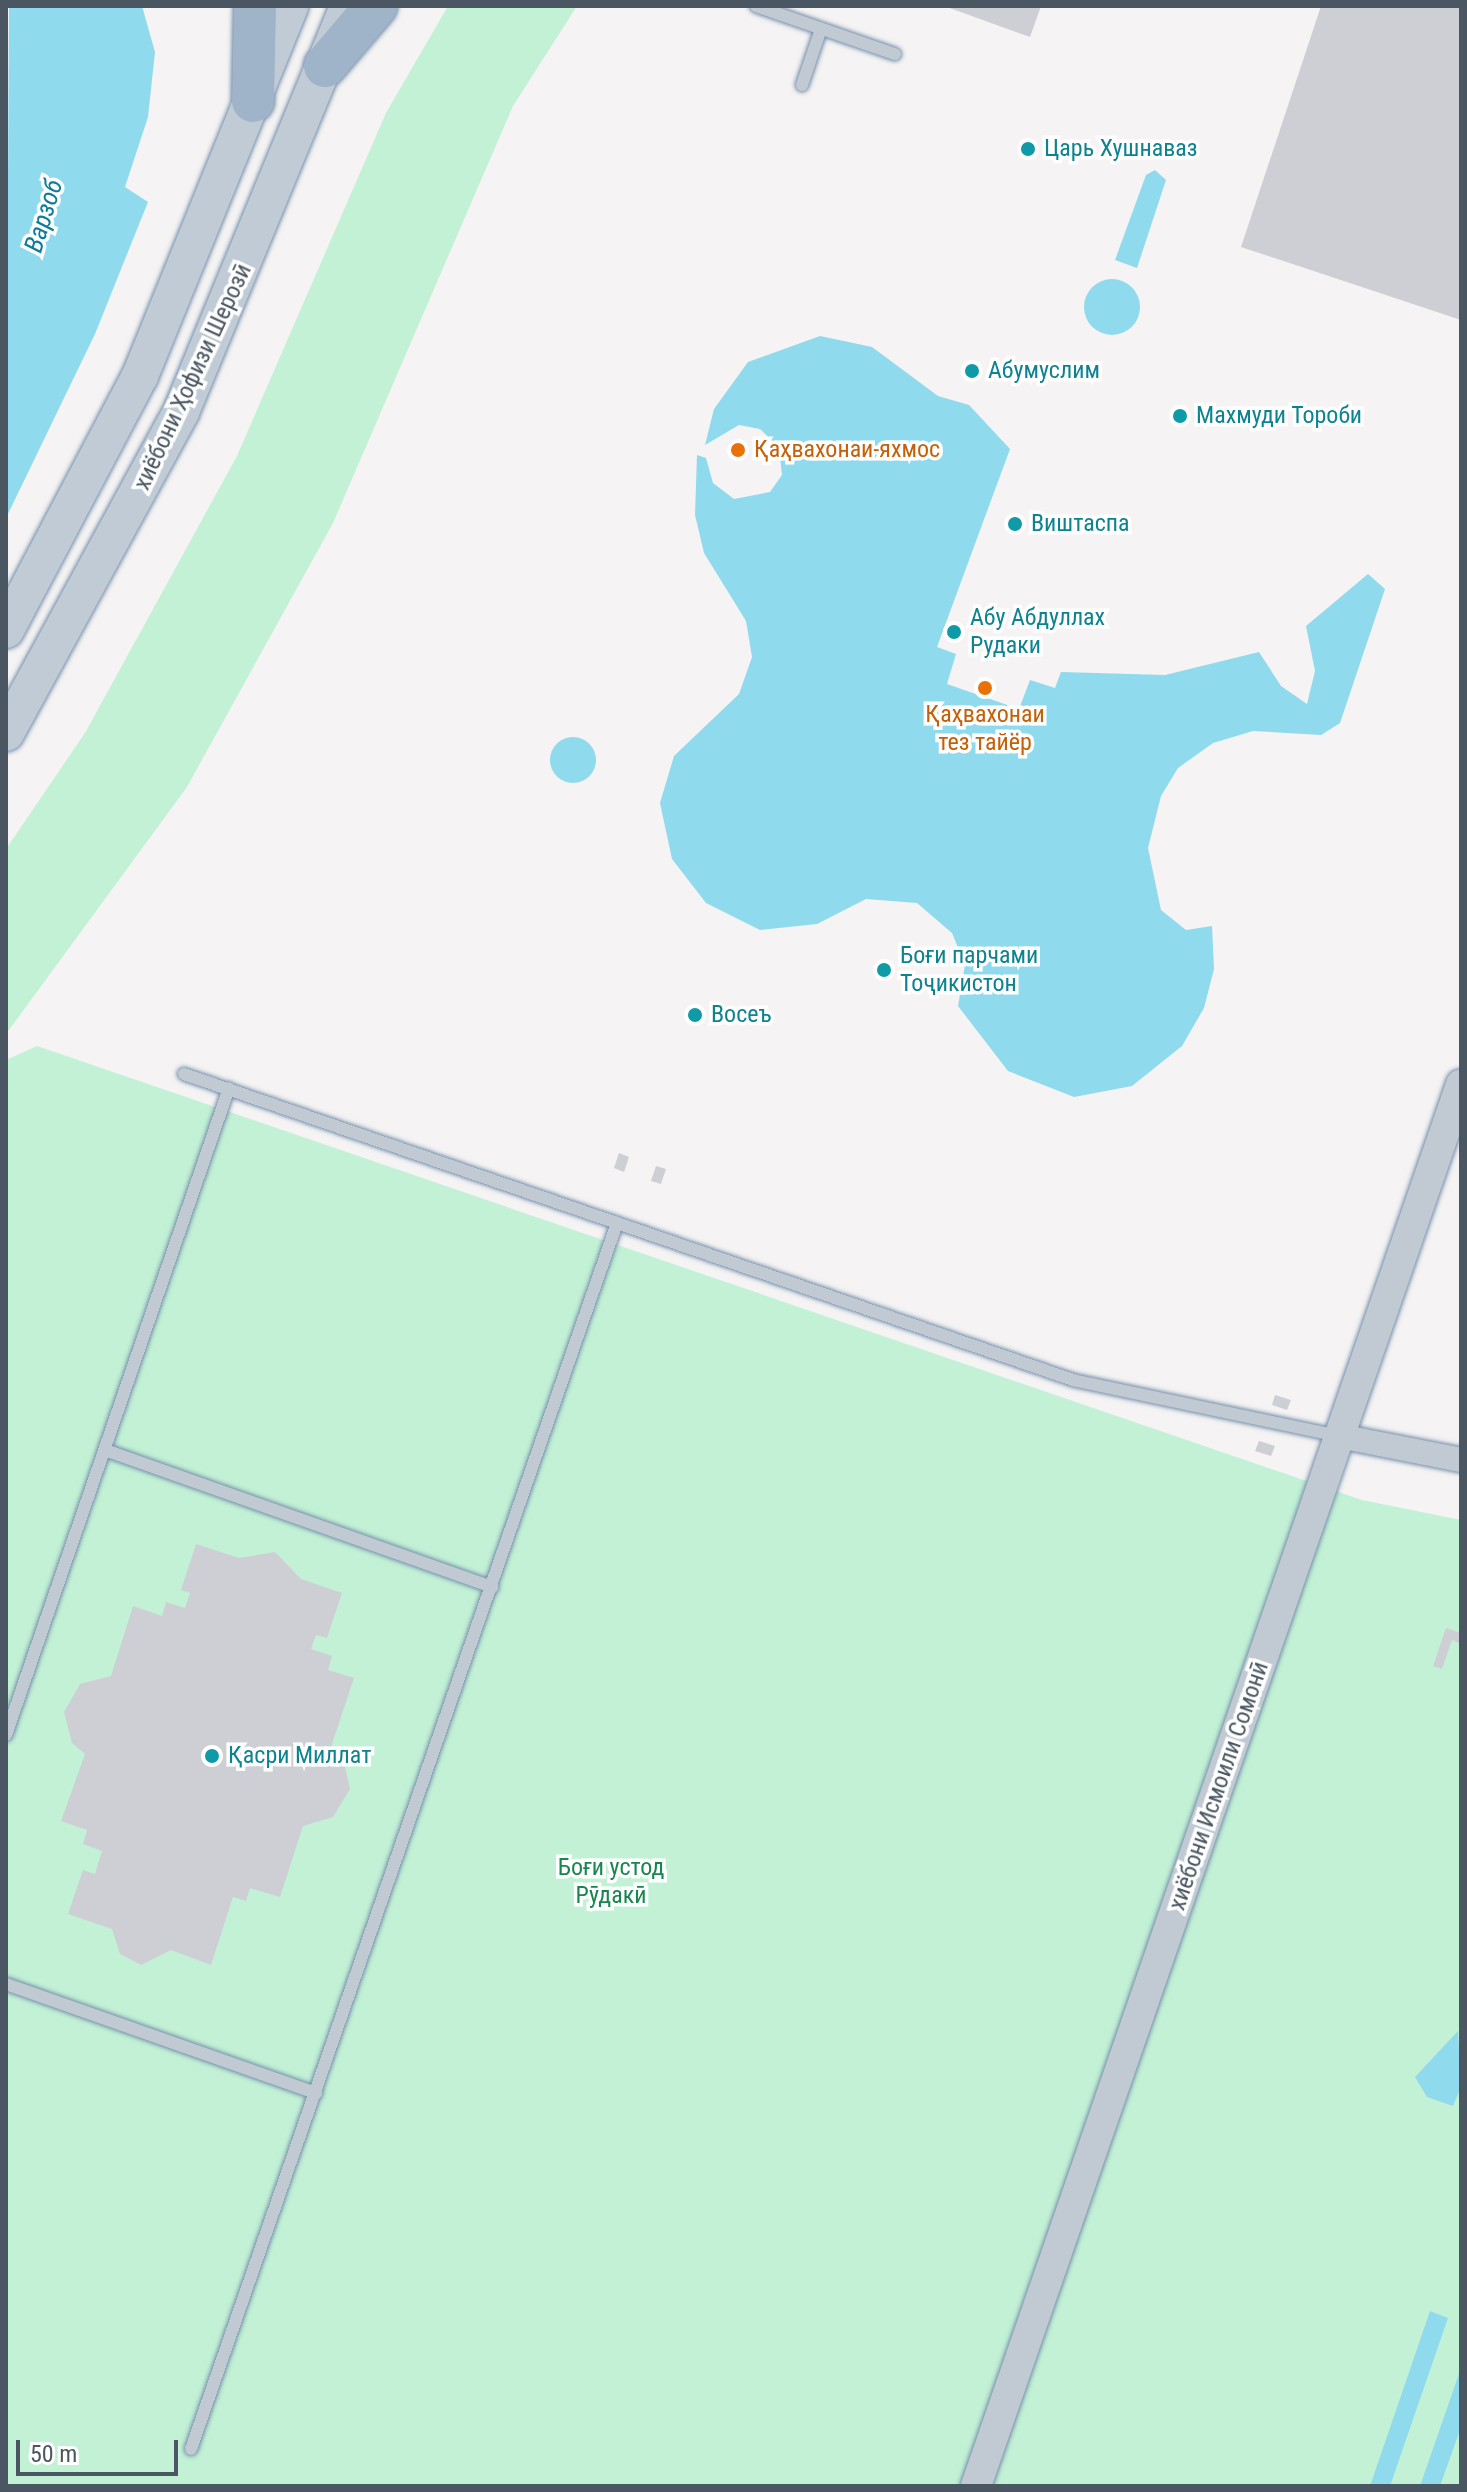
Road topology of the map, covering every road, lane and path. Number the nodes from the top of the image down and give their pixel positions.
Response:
1 (255, 6) edge
2 (290, 6) edge
3 (348, 6) edge
4 (376, 6) edge
5 (756, 6) edge
6 (821, 29) junction
7 (895, 54) dead end
8 (325, 66) junction
9 (802, 85) dead end
10 (253, 101) junction
11 (209, 206) junction
12 (260, 228) junction
13 (6, 630) edge
14 (6, 733) edge
15 (184, 1074) dead end
16 (1461, 1085) edge
17 (229, 1088) junction
18 (1452, 1142) edge
19 (617, 1223) junction
20 (1339, 1436) junction
21 (105, 1450) junction
22 (1461, 1460) edge
23 (492, 1587) junction
24 (6, 1735) edge
25 (6, 1984) edge
26 (316, 2093) junction
27 (191, 2449) dead end
28 (976, 2486) edge

1 - 10 highway
2 - 10 main road, хиёбони Ҳофизи Шерозӣ
3 - 8 main road, хиёбони Ҳофизи Шерозӣ
4 - 8 highway
5 - 6 lane
6 - 7 lane
6 - 9 lane
8 - 12 main road, хиёбони Ҳофизи Шерозӣ
10 - 11 main road, хиёбони Ҳофизи Шерозӣ
11 - 12 main road
11 - 13 main road, хиёбони Ҳофизи Шерозӣ
12 - 14 main road, хиёбони Ҳофизи Шерозӣ
15 - 17 lane
16 - 18 street, хиёбони Исмоили Сомонӣ
17 - 19 lane
17 - 21 lane
18 - 20 street, хиёбони Исмоили Сомонӣ
19 - 20 lane
19 - 23 lane
20 - 22 street
20 - 28 street, хиёбони Исмоили Сомонӣ
21 - 23 lane
21 - 24 lane
23 - 26 lane
25 - 26 lane
26 - 27 lane

